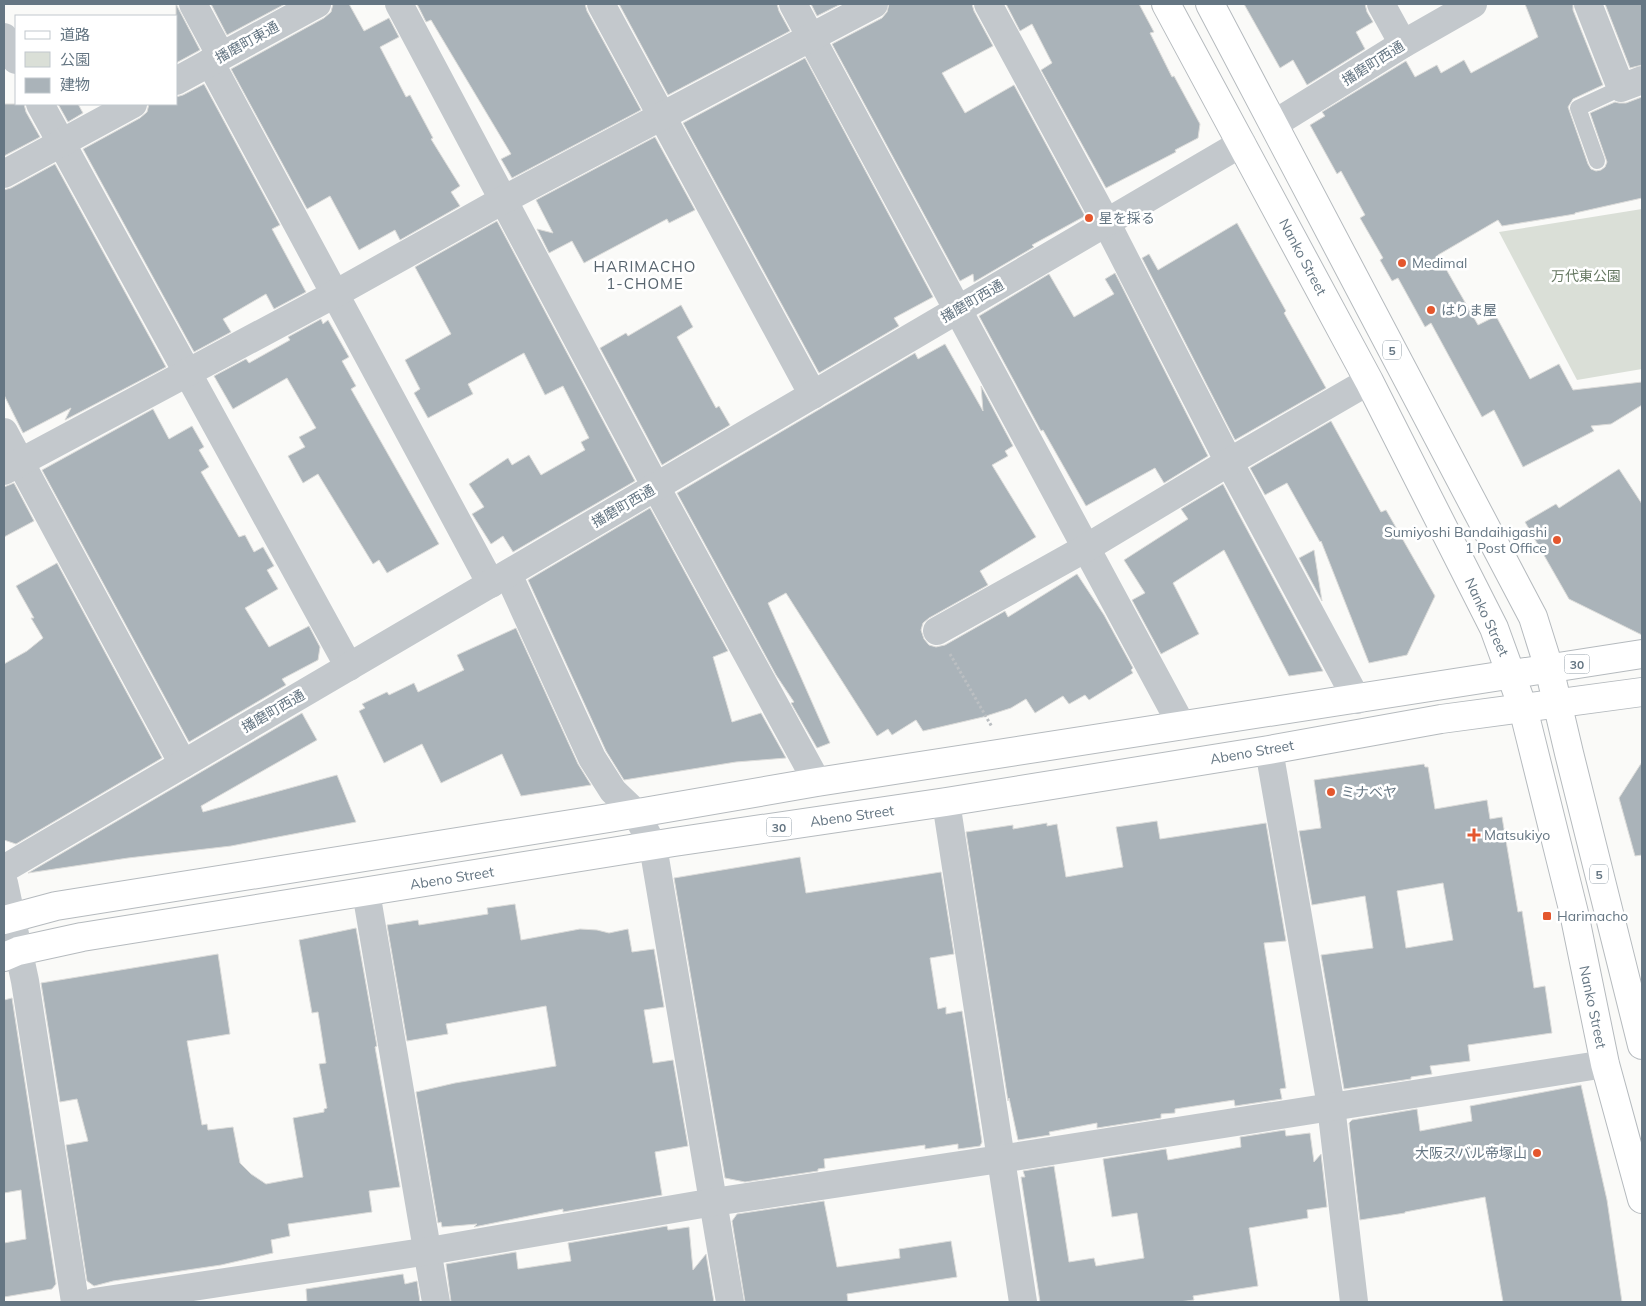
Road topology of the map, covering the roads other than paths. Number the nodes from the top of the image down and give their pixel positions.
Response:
1 (193, 4) edge
2 (317, 4) edge
3 (399, 4) edge
4 (601, 4) edge
5 (793, 4) edge
6 (874, 4) edge
7 (988, 4) edge
8 (1166, 4) edge
9 (1210, 4) edge
10 (1381, 4) edge
11 (1473, 4) edge
12 (1588, 4) edge
13 (811, 37) junction
14 (4, 38) edge
15 (1403, 44) junction
16 (15, 58) edge
17 (216, 59) junction
18 (178, 79) edge
19 (1632, 84) edge
20 (41, 105) edge
21 (131, 105) edge
22 (662, 117) junction
23 (1274, 124) junction
24 (61, 143) junction
25 (1242, 143) junction
26 (1598, 161) dead end
27 (4, 174) edge
28 (503, 200) junction
29 (1106, 222) junction
30 (335, 294) junction
31 (958, 310) junction
32 (188, 374) junction
33 (1369, 381) junction
34 (812, 395) junction
35 (4, 432) edge
36 (1229, 462) junction
37 (12, 467) edge
38 (656, 487) junction
39 (1086, 548) junction
40 (499, 579) junction
41 (937, 630) road end
42 (1642, 654) edge
43 (348, 667) junction
44 (1549, 668) junction
45 (1512, 674) junction
46 (1642, 692) edge
47 (1357, 700) junction
48 (1557, 704) junction
49 (1523, 708) junction
50 (1182, 726) junction
51 (1269, 750) junction
52 (183, 764) junction
53 (817, 782) junction
54 (946, 802) junction
55 (636, 813) junction
56 (653, 846) junction
57 (4, 869) edge
58 (4, 883) edge
59 (366, 892) junction
60 (7, 919) edge
61 (11, 954) edge
62 (1642, 1045) edge
63 (1605, 1064) junction
64 (1332, 1106) junction
65 (1000, 1160) junction
66 (1642, 1199) edge
67 (714, 1202) junction
68 (429, 1251) junction
69 (75, 1302) edge
70 (94, 1302) edge
71 (436, 1302) edge
72 (730, 1302) edge
73 (1023, 1302) edge
74 (1354, 1302) edge

1 - 17 street
2 - 17 street, 播磨町東通
3 - 28 street
4 - 22 street
5 - 13 street
6 - 13 street
7 - 29 street
8 - 25 main road, Nanko Street
9 - 23 main road, 5
10 - 15 street
11 - 15 street, 播磨町西通
12 - 19 street
13 - 22 street
13 - 31 street
14 - 16 street
15 - 23 street, 播磨町西通
17 - 18 street, 播磨町東通
17 - 30 street
19 - 26 lane
20 - 24 street
21 - 24 street
22 - 28 street
22 - 34 street
23 - 44 main road, 5
24 - 27 street
24 - 32 street
25 - 29 street, 播磨町西通
25 - 33 main road, Nanko Street
28 - 30 street
28 - 38 street
29 - 31 street, 播磨町西通
29 - 36 street
30 - 32 street
30 - 40 street
31 - 34 street, 播磨町西通
31 - 39 street
32 - 37 street
32 - 43 street
33 - 36 street
33 - 45 main road, Nanko Street
34 - 38 street, 播磨町西通
35 - 37 street
36 - 39 street
36 - 47 street
37 - 52 street
38 - 40 street, 播磨町西通
38 - 53 street
39 - 41 street
39 - 50 street
40 - 43 street, 播磨町西通
40 - 55 street
42 - 44 main road, 30
43 - 52 street, 播磨町西通
44 - 45 main road, 30
44 - 48 main road, 5
45 - 47 main road, 30
45 - 49 main road, Nanko Street
46 - 48 main road, Abeno Street / 30
47 - 50 main road, 30
48 - 49 main road, Abeno Street / 30
48 - 62 main road, 5
49 - 51 main road, Abeno Street / 30
49 - 63 main road, Nanko Street
50 - 53 main road, 30
51 - 54 main road, Abeno Street / 30
51 - 64 street
52 - 57 street, 播磨町西通
53 - 55 main road, 30
54 - 56 main road, Abeno Street / 30
54 - 65 street
55 - 56 street
55 - 60 main road, 30
56 - 59 main road, Abeno Street / 30
56 - 67 street
58 - 60 street
59 - 61 main road, Abeno Street / 30
59 - 68 street
60 - 61 street
61 - 69 street
63 - 64 street
63 - 66 main road, Nanko Street
64 - 65 street
64 - 74 street
65 - 67 street
65 - 73 street
67 - 68 street
67 - 72 street
68 - 70 street
68 - 71 street

